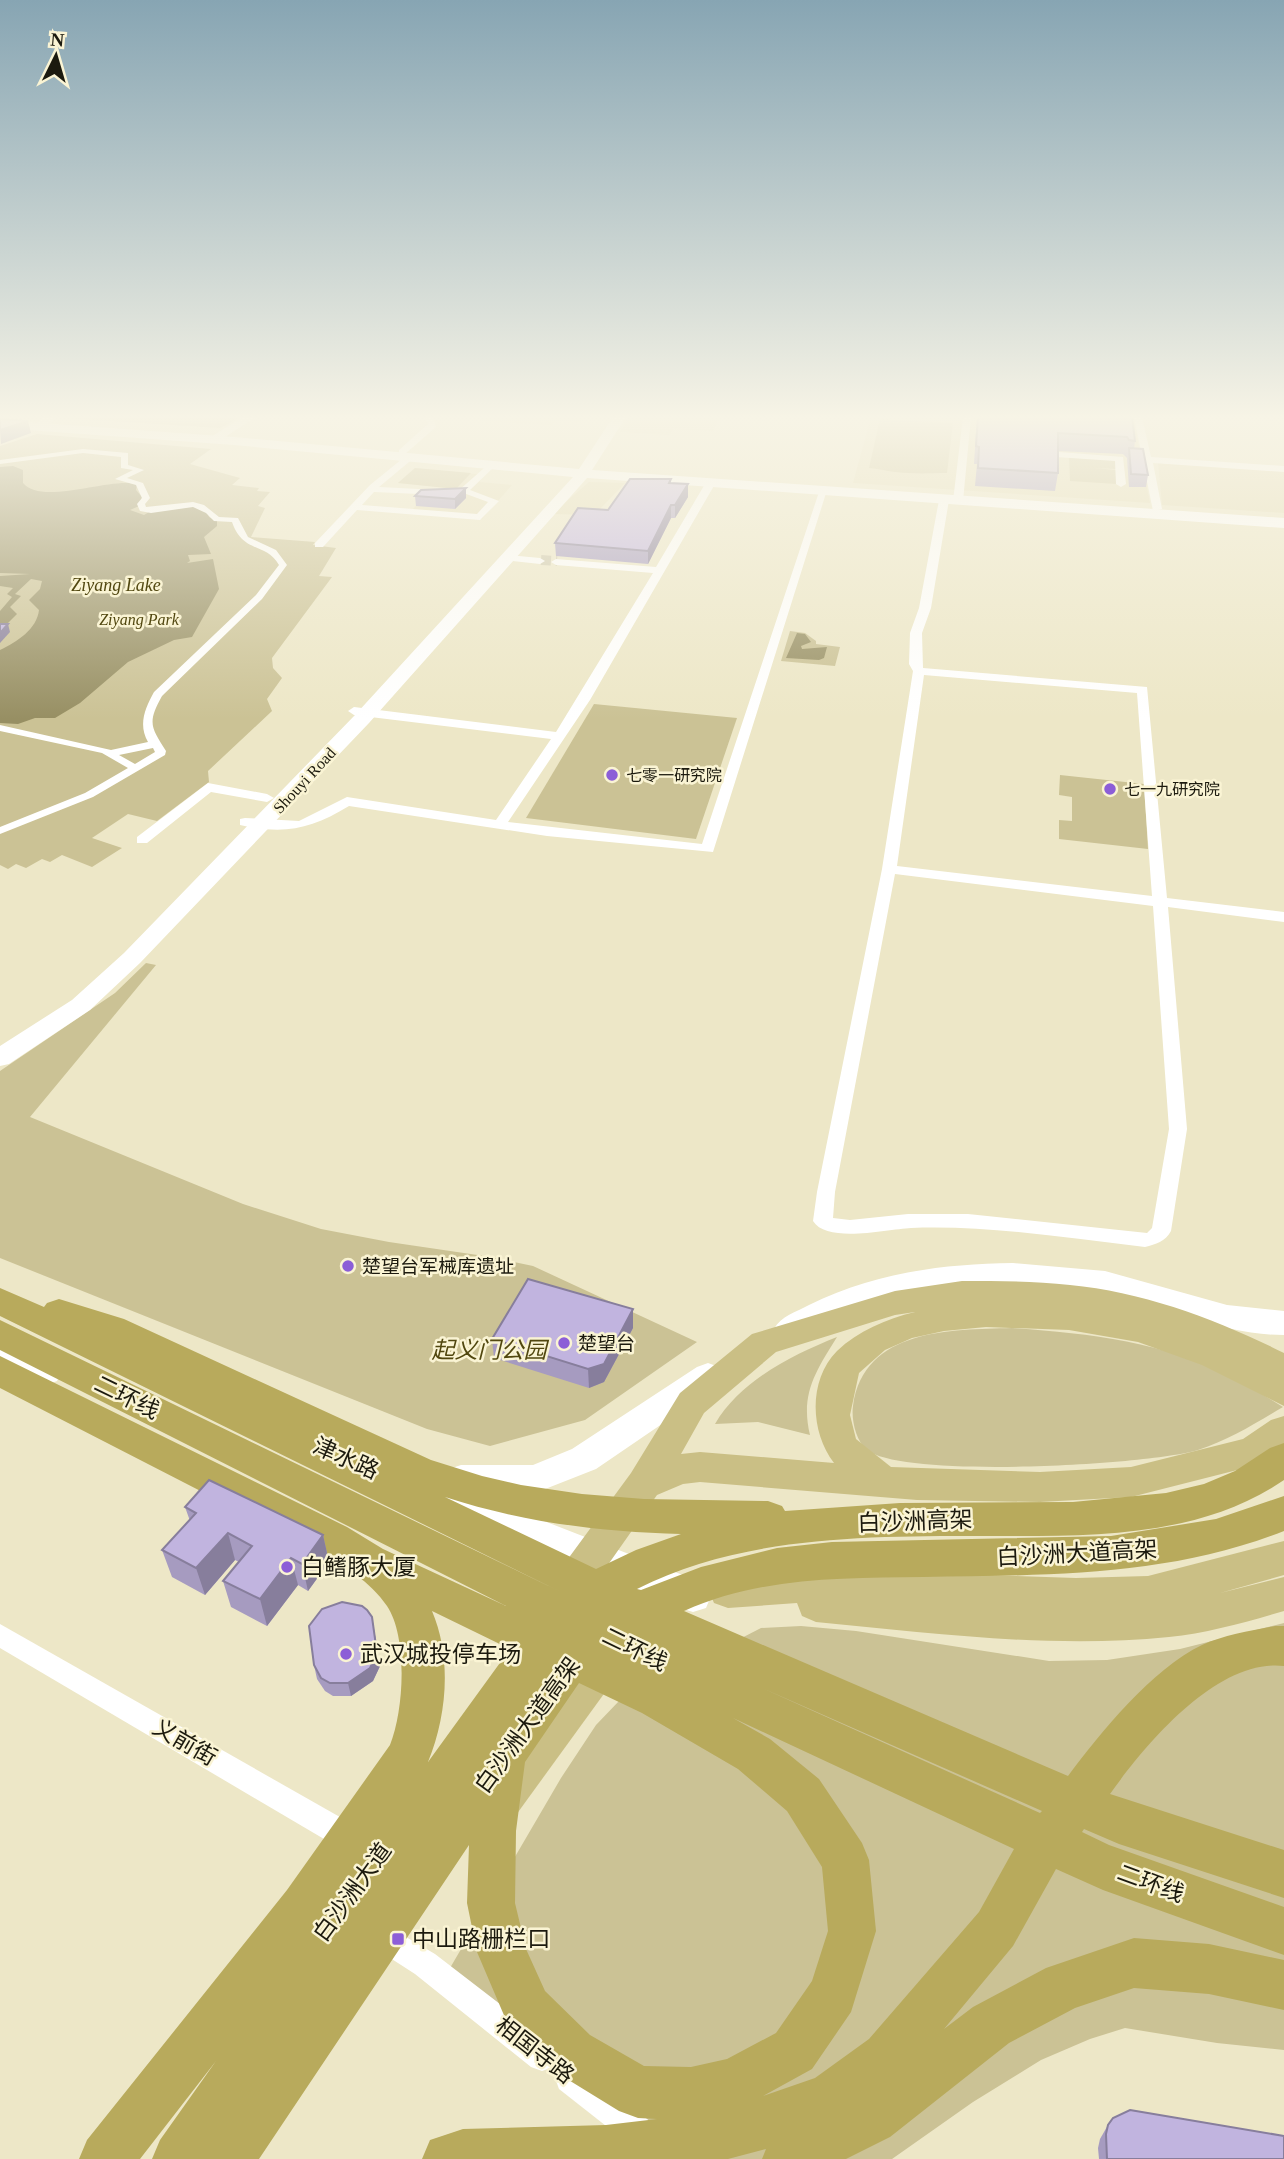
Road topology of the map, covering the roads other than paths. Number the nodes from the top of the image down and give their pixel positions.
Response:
1 (216, 518) edge
2 (345, 518) edge
3 (537, 518) edge
4 (541, 518) edge
5 (690, 518) edge
6 (816, 518) edge
7 (948, 518) edge
8 (1212, 518) edge
9 (1284, 523) edge
10 (319, 545) dead end
11 (507, 558) junction
12 (541, 560) tunnel mouth
13 (557, 562) tunnel mouth
14 (660, 570) junction
15 (919, 671) junction
16 (362, 710) junction
17 (0, 728) edge
18 (561, 734) junction
19 (155, 744) junction
20 (112, 753) junction
21 (137, 768) junction
22 (267, 798) junction
23 (253, 823) junction
24 (499, 825) junction
25 (0, 831) edge
26 (142, 840) dead end
27 (889, 869) junction
28 (1160, 902) junction
29 (1284, 917) edge
30 (0, 1043) edge
31 (0, 1058) edge
32 (0, 1294) edge
33 (0, 1303) edge
34 (1284, 1324) edge
35 (0, 1334) edge
36 (764, 1343) junction
37 (0, 1350) edge
38 (1284, 1369) edge
39 (0, 1370) edge
40 (1284, 1392) edge
41 (1284, 1430) edge
42 (1284, 1459) edge
43 (382, 1474) junction
44 (882, 1481) junction
45 (645, 1484) junction
46 (1284, 1513) edge
47 (936, 1519) junction
48 (593, 1555) junction
49 (362, 1558) junction
50 (1284, 1558) edge
51 (1284, 1594) edge
52 (698, 1598) junction
53 (551, 1624) junction
54 (0, 1635) edge
55 (621, 1644) junction
56 (1284, 1646) edge
57 (503, 1755) junction
58 (1119, 1821) junction
59 (369, 1850) dead end
60 (1284, 1857) edge
61 (1284, 1874) edge
62 (1284, 1931) edge
63 (394, 1944) junction
64 (1284, 1985) edge
65 (463, 2158) edge
66 (106, 2159) edge
67 (159, 2159) edge
68 (179, 2159) edge
69 (227, 2159) edge
70 (248, 2159) edge
71 (673, 2159) edge
72 (789, 2159) edge

1 - 19 street
2 - 10 street
3 - 16 main road, Shouyi Road
4 - 11 main road, Shouyi Road
5 - 14 street
6 - 24 street
7 - 15 street
8 - 9 main road
11 - 12 street
11 - 16 main road, Shouyi Road
13 - 14 street
14 - 18 street
15 - 27 street
15 - 28 street
16 - 18 street
16 - 22 main road, Shouyi Road
16 - 23 main road, Shouyi Road
17 - 20 street
18 - 24 street
19 - 20 street
19 - 21 street
20 - 21 street
21 - 25 street
22 - 23 main road, Shouyi Road
22 - 26 street
23 - 24 street
23 - 30 main road, Shouyi Road
23 - 31 main road, Shouyi Road
27 - 28 street
27 - 28 street
28 - 29 street
32 - 47 highway
33 - 43 main road, 津水路
33 - 58 highway, 二环线
34 - 36 main road
35 - 62 highway, 二环线
36 - 38 main road
36 - 43 main road
36 - 45 main road, 白沙洲大道
37 - 53 main road
39 - 49 highway
40 - 44 main road
41 - 44 main road
42 - 47 highway, 白沙洲高架
43 - 48 main road, 津水路
44 - 45 main road
45 - 48 main road, 白沙洲大道
46 - 57 highway, 白沙洲大道高架
47 - 53 highway, 白沙洲高架
48 - 52 main road, 津水路
48 - 53 main road, 白沙洲大道
49 - 57 highway
49 - 66 highway
50 - 52 main road
51 - 52 main road
52 - 55 main road
53 - 55 main road
53 - 67 main road, 白沙洲大道
53 - 68 highway, 白沙洲大道高架
54 - 59 street, 义前街
55 - 63 main road
56 - 65 highway
57 - 69 highway, 白沙洲大道高架
58 - 60 highway
58 - 61 highway, 二环线
63 - 70 main road
63 - 71 street, 相国寺路
64 - 72 highway

